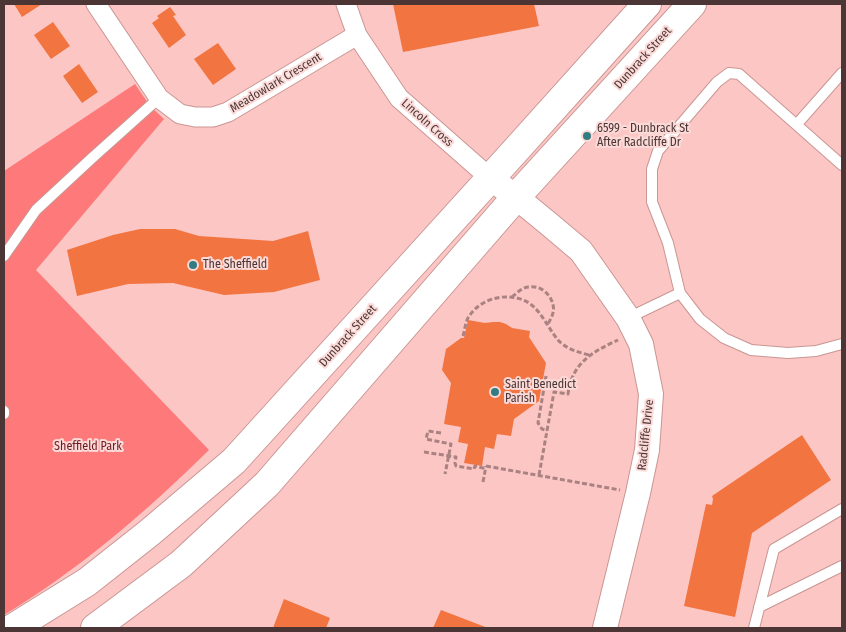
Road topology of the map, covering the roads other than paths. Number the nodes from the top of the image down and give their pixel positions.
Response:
1 (96, 4) edge
2 (346, 4) edge
3 (646, 4) edge
4 (692, 4) edge
5 (357, 34) junction
6 (842, 73) edge
7 (159, 98) junction
8 (797, 124) junction
9 (842, 165) edge
10 (490, 178) junction
11 (516, 197) junction
12 (4, 256) edge
13 (680, 293) junction
14 (632, 325) junction
15 (842, 344) edge
16 (842, 509) edge
17 (842, 566) edge
18 (759, 607) junction
19 (13, 628) edge
20 (95, 628) edge
21 (605, 628) edge
22 (754, 628) edge

1 - 7 street, Meadowlark Crescent
2 - 5 street, Lincoln Cross
3 - 10 main road, Dunbrack Street
4 - 11 main road, Dunbrack Street
5 - 7 street, Meadowlark Crescent
5 - 10 street, Lincoln Cross
6 - 8 lane
7 - 12 lane
8 - 9 lane
8 - 13 lane
10 - 11 street, Lincoln Cross
10 - 19 main road, Dunbrack Street
11 - 14 street, Radcliffe Drive
11 - 20 main road, Dunbrack Street
13 - 14 lane
13 - 15 lane
14 - 21 street, Radcliffe Drive
16 - 18 lane
17 - 18 lane
18 - 22 lane

